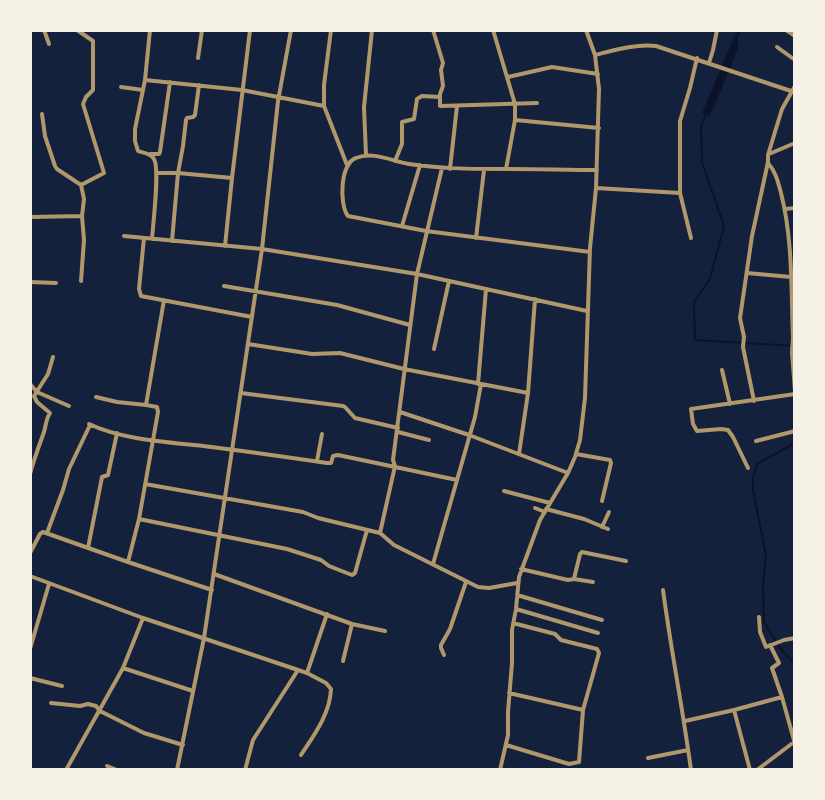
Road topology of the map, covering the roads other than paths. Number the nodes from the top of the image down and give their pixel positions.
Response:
1 (44, 30) edge
2 (77, 30) edge
3 (150, 30) edge
4 (202, 30) edge
5 (250, 30) edge
6 (291, 30) edge
7 (331, 30) edge
8 (372, 30) edge
9 (433, 30) edge
10 (493, 30) edge
11 (586, 30) edge
12 (717, 30) edge
13 (786, 30) edge
14 (795, 36) edge
15 (49, 44) dead end
16 (777, 47) dead end
17 (595, 55) junction
18 (198, 58) dead end
19 (697, 58) junction
20 (795, 60) edge
21 (709, 63) junction
22 (598, 74) junction
23 (508, 77) junction
24 (145, 80) junction
25 (170, 82) junction
26 (199, 86) junction
27 (795, 86) edge
28 (121, 87) dead end
29 (143, 90) junction
30 (243, 90) junction
31 (791, 91) junction
32 (440, 97) junction
33 (279, 98) junction
34 (537, 103) dead end
35 (515, 104) junction
36 (324, 106) junction
37 (457, 106) junction
38 (42, 114) dead end
39 (515, 120) junction
40 (598, 128) junction
41 (795, 143) edge
42 (149, 153) junction
43 (366, 155) junction
44 (768, 155) junction
45 (394, 161) junction
46 (768, 162) junction
47 (420, 165) junction
48 (348, 166) junction
49 (442, 168) junction
50 (450, 169) junction
51 (506, 169) junction
52 (484, 170) junction
53 (597, 170) junction
54 (156, 173) junction
55 (178, 173) junction
56 (232, 178) junction
57 (81, 185) junction
58 (596, 188) junction
59 (680, 193) junction
60 (785, 208) junction
61 (795, 208) edge
62 (82, 216) junction
63 (30, 217) edge
64 (402, 226) junction
65 (426, 231) junction
66 (124, 236) dead end
67 (144, 238) junction
68 (476, 238) junction
69 (691, 238) dead end
70 (152, 239) junction
71 (172, 241) junction
72 (225, 246) junction
73 (792, 247) edge
74 (262, 249) junction
75 (590, 252) junction
76 (747, 273) junction
77 (417, 274) junction
78 (793, 280) edge
79 (81, 281) dead end
80 (449, 281) junction
81 (30, 282) edge
82 (56, 283) dead end
83 (224, 286) dead end
84 (486, 289) junction
85 (255, 291) junction
86 (164, 300) junction
87 (535, 300) junction
88 (588, 311) junction
89 (252, 317) junction
90 (410, 325) junction
91 (248, 344) junction
92 (434, 349) dead end
93 (53, 357) dead end
94 (404, 369) junction
95 (722, 370) dead end
96 (30, 384) edge
97 (479, 384) junction
98 (37, 392) junction
99 (241, 393) junction
100 (528, 393) junction
101 (795, 393) edge
102 (96, 397) dead end
103 (754, 400) junction
104 (730, 404) junction
105 (146, 405) junction
106 (69, 406) dead end
107 (400, 412) junction
108 (398, 430) junction
109 (795, 431) edge
110 (117, 434) junction
111 (322, 434) dead end
112 (469, 435) junction
113 (153, 440) junction
114 (429, 440) dead end
115 (756, 441) dead end
116 (233, 449) junction
117 (33, 454) edge
118 (519, 454) junction
119 (576, 454) junction
120 (317, 461) junction
121 (395, 466) junction
122 (748, 468) dead end
123 (568, 472) junction
124 (30, 474) edge
125 (457, 480) junction
126 (145, 484) junction
127 (504, 491) dead end
128 (226, 498) junction
129 (602, 501) dead end
130 (551, 503) junction
131 (535, 508) dead end
132 (545, 511) junction
133 (609, 512) dead end
134 (138, 519) junction
135 (602, 527) junction
136 (367, 530) junction
137 (608, 530) dead end
138 (47, 533) junction
139 (380, 533) junction
140 (220, 536) junction
141 (88, 548) junction
142 (30, 553) edge
143 (626, 561) dead end
144 (129, 562) junction
145 (433, 564) junction
146 (521, 568) junction
147 (214, 574) junction
148 (30, 576) edge
149 (574, 579) junction
150 (466, 582) junction
151 (518, 582) junction
152 (593, 582) dead end
153 (49, 584) junction
154 (212, 590) junction
155 (663, 590) dead end
156 (517, 595) junction
157 (516, 609) junction
158 (327, 614) junction
159 (759, 617) dead end
160 (143, 618) junction
161 (602, 620) dead end
162 (513, 622) junction
163 (352, 624) junction
164 (385, 631) dead end
165 (598, 633) dead end
166 (204, 638) junction
167 (795, 638) edge
168 (769, 646) junction
169 (30, 649) edge
170 (444, 655) dead end
171 (343, 661) dead end
172 (123, 668) junction
173 (298, 670) junction
174 (307, 673) junction
175 (30, 678) edge
176 (62, 686) dead end
177 (194, 692) junction
178 (509, 693) junction
179 (782, 697) junction
180 (51, 703) dead end
181 (583, 710) junction
182 (734, 710) junction
183 (100, 711) junction
184 (685, 721) junction
185 (795, 743) edge
186 (183, 745) junction
187 (506, 745) junction
188 (688, 750) junction
189 (302, 756) dead end
190 (648, 758) dead end
191 (107, 766) dead end
192 (66, 770) edge
193 (117, 770) edge
194 (177, 770) edge
195 (244, 770) edge
196 (500, 770) edge
197 (691, 770) edge
198 (750, 770) edge
199 (757, 770) edge

1 - 15 street
2 - 57 street
3 - 24 street
4 - 18 street
5 - 30 street
6 - 33 street
7 - 36 street
8 - 43 street
9 - 32 street
10 - 23 street
11 - 17 street
12 - 21 street
13 - 14 street
16 - 20 street
17 - 19 street
17 - 22 street
19 - 21 street
19 - 59 street
21 - 31 street
22 - 23 street
22 - 40 street
23 - 35 street
24 - 25 street
24 - 29 street
25 - 26 street
25 - 42 street
26 - 30 street
26 - 55 street
27 - 31 street
28 - 29 street
29 - 42 street
30 - 33 street
30 - 56 street
31 - 44 street
32 - 37 street
32 - 45 street
33 - 36 street
33 - 74 street
34 - 35 street
35 - 37 street
35 - 39 street
36 - 48 street
37 - 50 street
38 - 57 street
39 - 40 street
39 - 51 street
40 - 53 street
41 - 44 street
42 - 54 street
43 - 45 street
43 - 48 street
44 - 46 street
45 - 47 street
46 - 60 street
46 - 76 street
47 - 49 street
47 - 64 street
48 - 64 street
49 - 50 street
49 - 65 street
50 - 52 street
51 - 52 street
51 - 53 street
52 - 68 street
53 - 58 street
54 - 55 street
54 - 70 street
55 - 56 street
55 - 71 street
56 - 72 street
57 - 62 street
58 - 59 street
58 - 75 street
59 - 69 street
60 - 61 street
60 - 73 street
62 - 63 street
62 - 79 street
64 - 65 street
65 - 68 street
65 - 77 street
66 - 67 street
67 - 70 street
67 - 86 street
68 - 75 street
70 - 71 street
71 - 72 street
72 - 74 street
73 - 78 street
74 - 77 street
74 - 85 street
75 - 88 street
76 - 78 street
76 - 103 street
77 - 80 street
77 - 90 street
78 - 101 street
80 - 84 street
80 - 92 street
81 - 82 street
83 - 85 street
84 - 87 street
84 - 97 street
85 - 89 street
85 - 90 street
86 - 89 street
86 - 105 street
87 - 88 street
87 - 100 street
88 - 119 street
89 - 91 street
90 - 94 street
91 - 94 street
91 - 99 street
93 - 98 street
94 - 97 street
94 - 107 street
95 - 104 street
96 - 98 street
97 - 100 street
97 - 112 street
98 - 106 street
98 - 117 street
99 - 108 street
99 - 116 street
100 - 118 street
101 - 103 street
102 - 105 street
103 - 104 street
104 - 122 street
105 - 113 street
107 - 108 street
107 - 112 street
108 - 114 street
108 - 121 street
109 - 115 street
110 - 113 street
110 - 138 street
110 - 141 street
111 - 120 street
112 - 118 street
112 - 125 street
113 - 116 street
113 - 126 street
116 - 120 street
116 - 128 street
117 - 124 street
118 - 123 street
119 - 123 street
119 - 129 street
120 - 121 street
121 - 125 street
121 - 139 street
123 - 130 street
125 - 145 street
126 - 128 street
126 - 134 street
127 - 130 street
128 - 136 street
128 - 140 street
130 - 132 street
131 - 132 street
132 - 135 street
132 - 146 street
133 - 135 street
134 - 140 street
134 - 144 street
135 - 137 street
136 - 139 street
136 - 140 street
138 - 141 street
138 - 142 street
139 - 145 street
140 - 147 street
141 - 144 street
143 - 149 street
144 - 154 street
145 - 150 street
146 - 149 street
146 - 151 street
147 - 154 street
147 - 158 street
148 - 153 street
149 - 152 street
150 - 151 street
150 - 170 street
151 - 156 street
153 - 160 street
153 - 169 street
154 - 166 street
155 - 184 street
156 - 157 street
156 - 161 street
157 - 162 street
157 - 165 street
158 - 163 street
158 - 174 street
159 - 168 street
160 - 166 street
160 - 172 street
162 - 178 street
162 - 181 street
163 - 164 street
163 - 171 street
166 - 173 street
166 - 177 street
167 - 168 street
168 - 179 street
172 - 177 street
172 - 183 street
173 - 174 street
173 - 195 street
174 - 189 street
175 - 176 street
177 - 186 street
178 - 181 street
178 - 187 street
179 - 182 street
179 - 185 street
180 - 183 street
181 - 187 street
182 - 184 street
182 - 198 street
183 - 186 street
183 - 192 street
184 - 188 street
185 - 199 street
186 - 194 street
187 - 196 street
188 - 190 street
188 - 197 street
191 - 193 street

